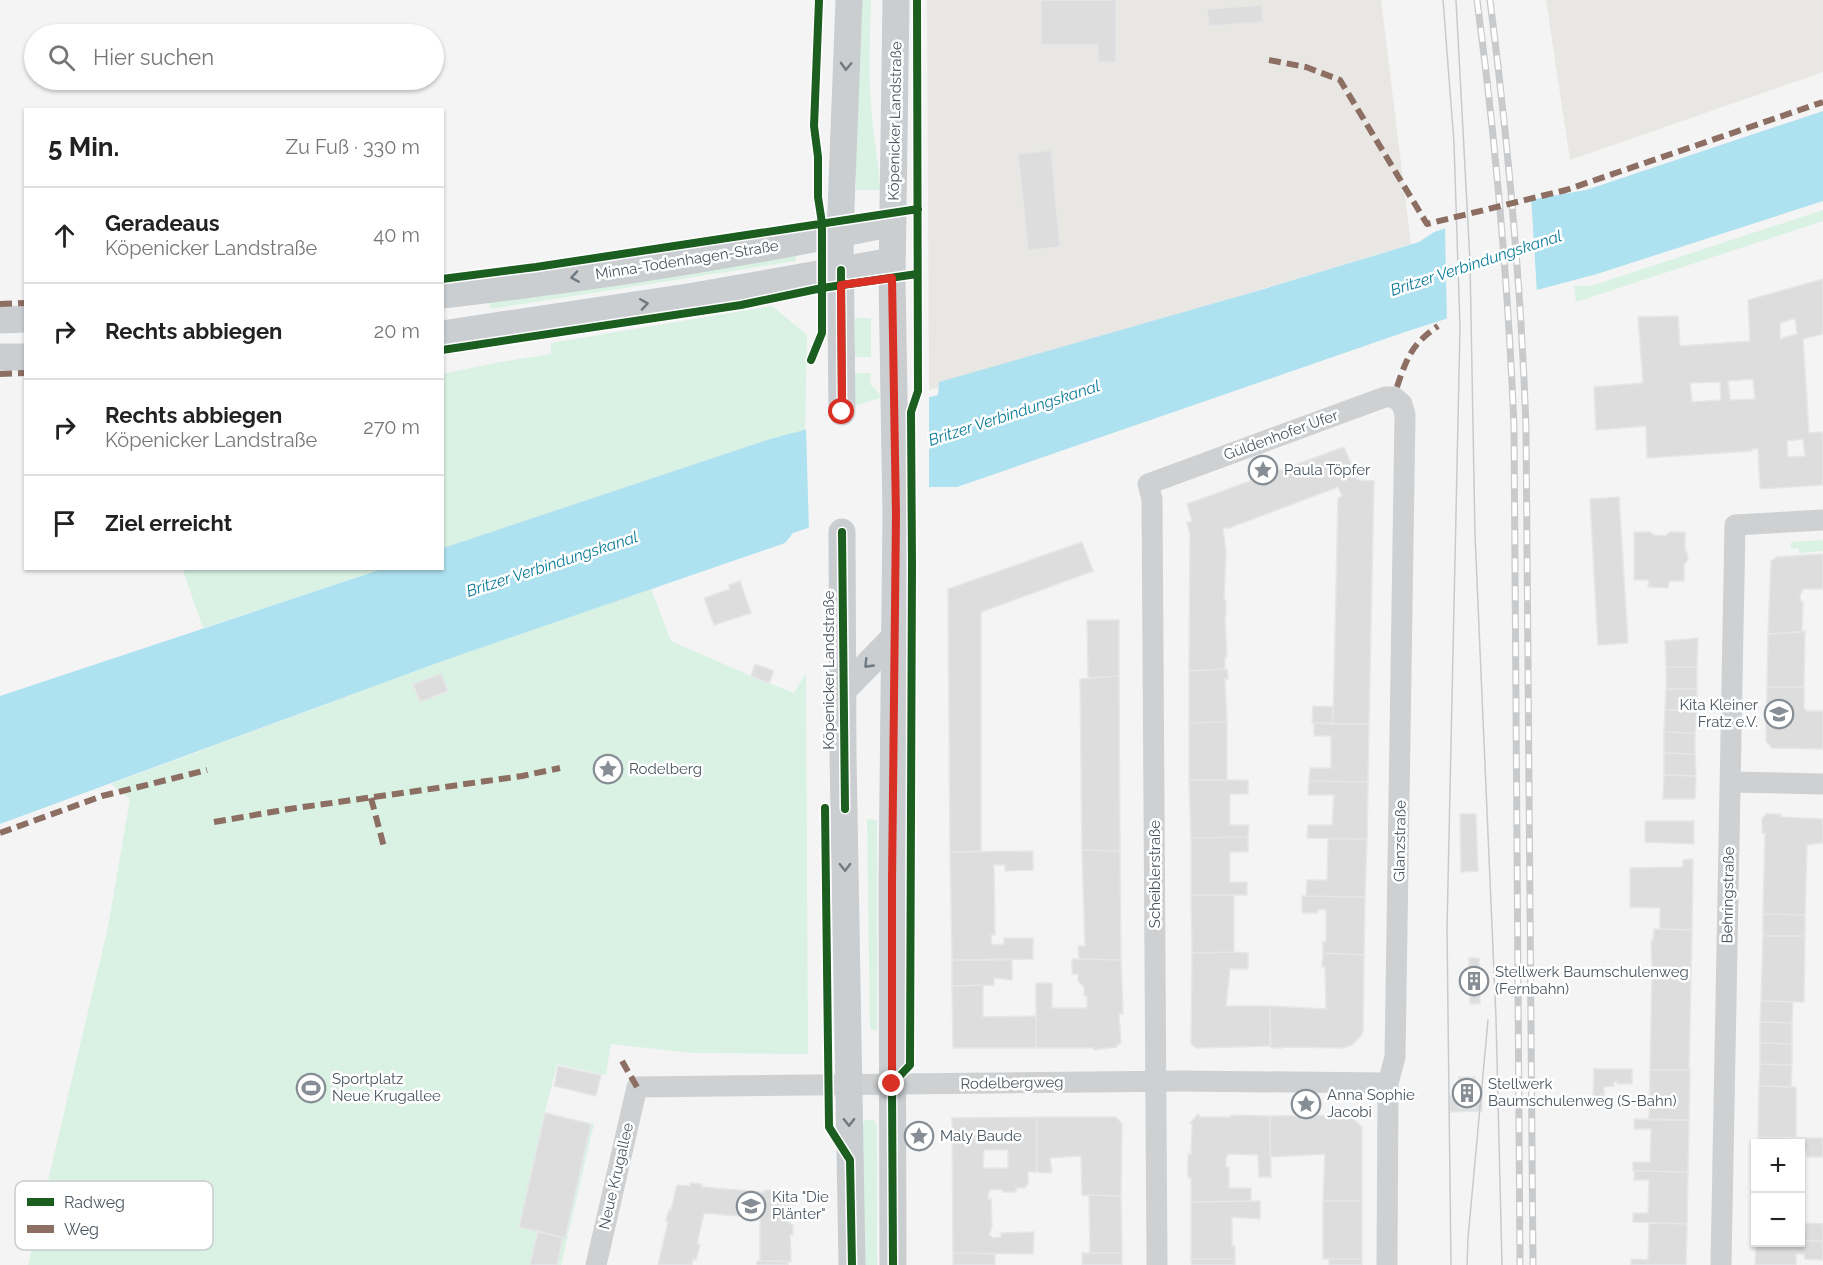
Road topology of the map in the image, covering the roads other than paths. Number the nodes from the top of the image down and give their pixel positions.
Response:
1 (849, 0) edge
2 (896, 0) edge
3 (893, 223) junction
4 (840, 234) junction
5 (892, 261) junction
6 (841, 270) junction
7 (444, 295) edge
8 (24, 319) edge
9 (0, 320) edge
10 (444, 334) edge
11 (0, 357) edge
12 (24, 357) edge
13 (842, 412) dead end
14 (1406, 415) joint
15 (1148, 484) joint
16 (1823, 520) edge
17 (842, 532) dead end
18 (894, 638) junction
19 (842, 691) junction
20 (1730, 782) junction
21 (1823, 784) edge
22 (1156, 1082) junction
23 (1388, 1083) junction
24 (849, 1084) junction
25 (892, 1084) junction
26 (637, 1087) joint
27 (596, 1265) edge
28 (852, 1265) edge
29 (893, 1265) edge
30 (1157, 1265) edge
31 (1387, 1265) edge
32 (1720, 1265) edge

1 -> 4 main road
2 - 3 main road, Köpenicker Landstraße
3 - 4 main road, Minna-Todenhagen-Straße
3 - 5 main road, Köpenicker Landstraße
4 - 6 main road
4 -> 7 main road, Minna-Todenhagen-Straße
5 - 6 main road
5 - 18 main road, Köpenicker Landstraße
10 -> 6 main road
6 - 13 main road
8 - 9 main road
11 - 12 main road
14 - 15 street, Güldenhofer Ufer
14 - 23 street, Glanzstraße
15 - 22 street, Scheiblerstraße
16 - 20 street, Behringstraße
17 - 19 main road, Köpenicker Landstraße
18 -> 19 main road, Köpenicker Landstraße
18 - 25 main road, Köpenicker Landstraße
19 -> 24 main road, Köpenicker Landstraße
20 - 21 street
20 - 32 street, Behringstraße
22 - 23 street, Rodelbergweg
22 - 25 street, Rodelbergweg
22 - 30 street, Scheiblerstraße
23 - 31 street, Glanzstraße
24 - 25 street, Rodelbergweg
24 - 26 street, Rodelbergweg
24 -> 28 main road, Köpenicker Landstraße
25 - 29 main road, Köpenicker Landstraße
26 - 27 street, Neue Krugallee

